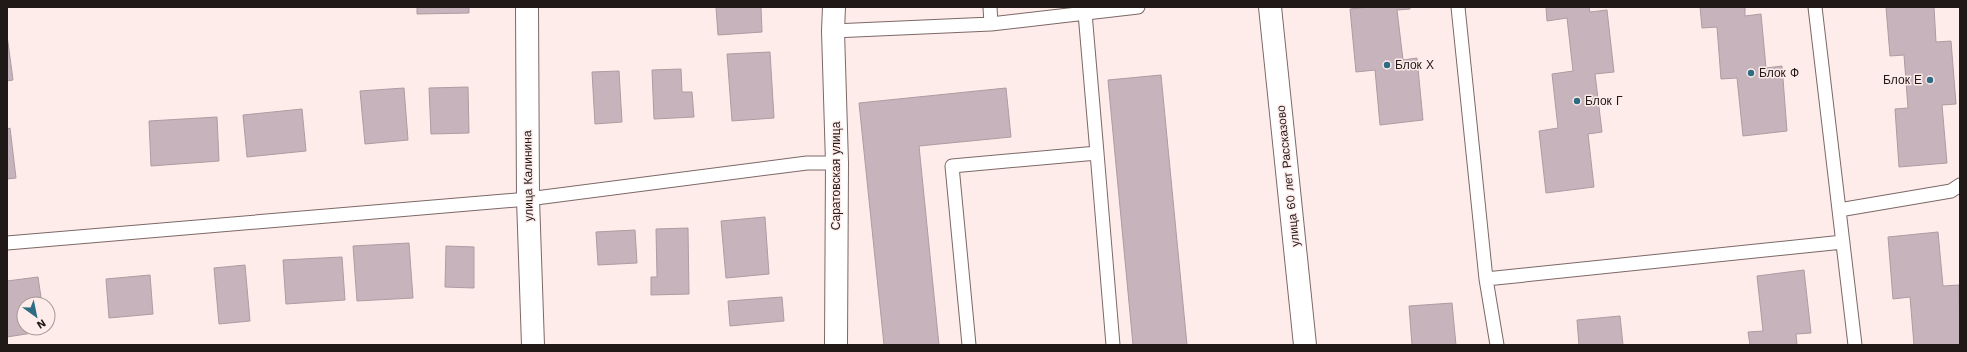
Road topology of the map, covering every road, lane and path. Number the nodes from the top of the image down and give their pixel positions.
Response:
1 (527, 7) edge
2 (834, 7) edge
3 (990, 7) edge
4 (1138, 7) edge
5 (1270, 7) edge
6 (1458, 7) edge
7 (1815, 7) edge
8 (1085, 13) junction
9 (991, 24) junction
10 (833, 31) junction
11 (1097, 152) junction
12 (836, 163) junction
13 (1957, 190) edge
14 (528, 199) junction
15 (1839, 210) junction
16 (1843, 242) junction
17 (7, 243) edge
18 (1486, 279) junction
19 (533, 345) edge
20 (836, 345) edge
21 (969, 345) edge
22 (1113, 345) edge
23 (1305, 345) edge
24 (1497, 345) edge
25 (1855, 345) edge

1 - 14 street, улица Калинина
2 - 10 street, Саратовская улица
3 - 9 lane
4 - 8 lane
5 - 23 street, улица 60 лет Рассказово
6 - 18 lane
7 - 15 lane
8 - 9 lane
8 - 11 lane
9 - 10 lane
10 - 12 street, Саратовская улица
11 - 21 lane
11 - 22 lane
12 - 14 lane
12 - 20 street, Саратовская улица
13 - 15 lane
14 - 17 lane
14 - 19 street, улица Калинина
15 - 16 lane
16 - 18 lane
16 - 25 lane
18 - 24 lane

